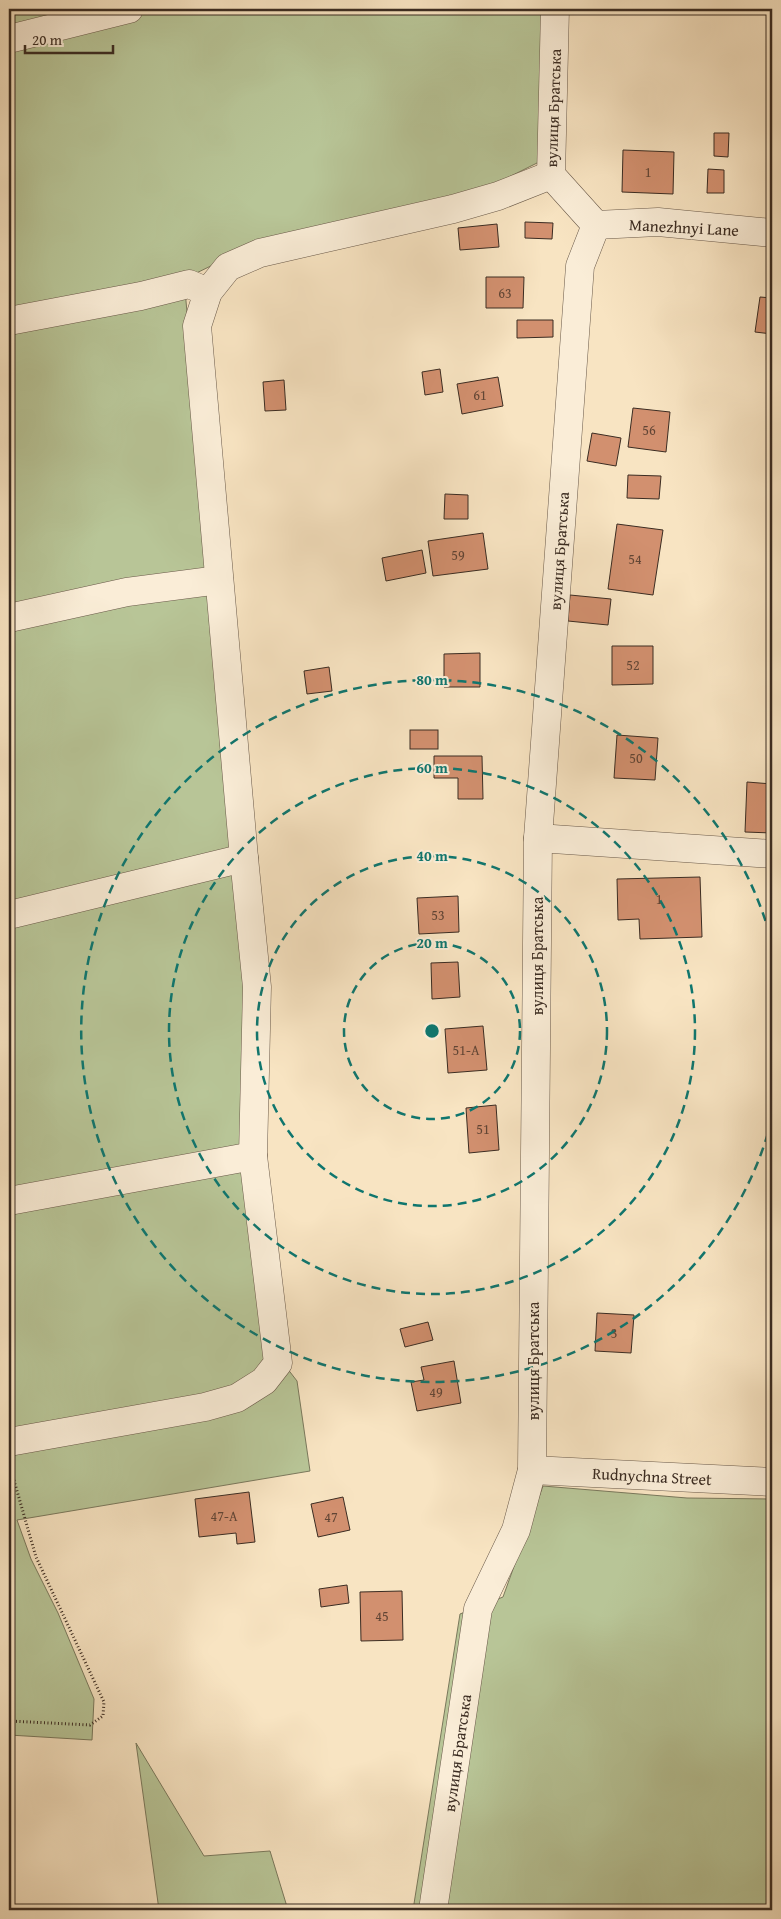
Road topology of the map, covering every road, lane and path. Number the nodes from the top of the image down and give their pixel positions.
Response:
1 (129, 9) edge
2 (555, 9) edge
3 (9, 39) edge
4 (551, 175) junction
5 (596, 225) junction
6 (772, 233) edge
7 (208, 292) junction
8 (9, 321) edge
9 (219, 580) junction
10 (9, 618) edge
11 (538, 838) junction
12 (772, 854) edge
13 (244, 858) junction
14 (9, 915) edge
15 (253, 1156) junction
16 (9, 1201) edge
17 (9, 1442) edge
18 (9, 1461) edge
19 (532, 1470) junction
20 (772, 1482) edge
21 (9, 1721) edge
22 (433, 1910) edge

1 - 3 street
2 - 4 street, вулиця Братська
4 - 5 street, вулиця Братська
4 - 7 street
5 - 6 street, Manezhnyi Lane
5 - 11 street, вулиця Братська
7 - 8 street
7 - 9 street
9 - 10 street
9 - 13 street
11 - 12 street
11 - 19 street, вулиця Братська
13 - 14 street
13 - 15 street
15 - 16 street
15 - 17 street
18 - 21 path
19 - 20 street, Rudnychna Street
19 - 22 street, вулиця Братська

